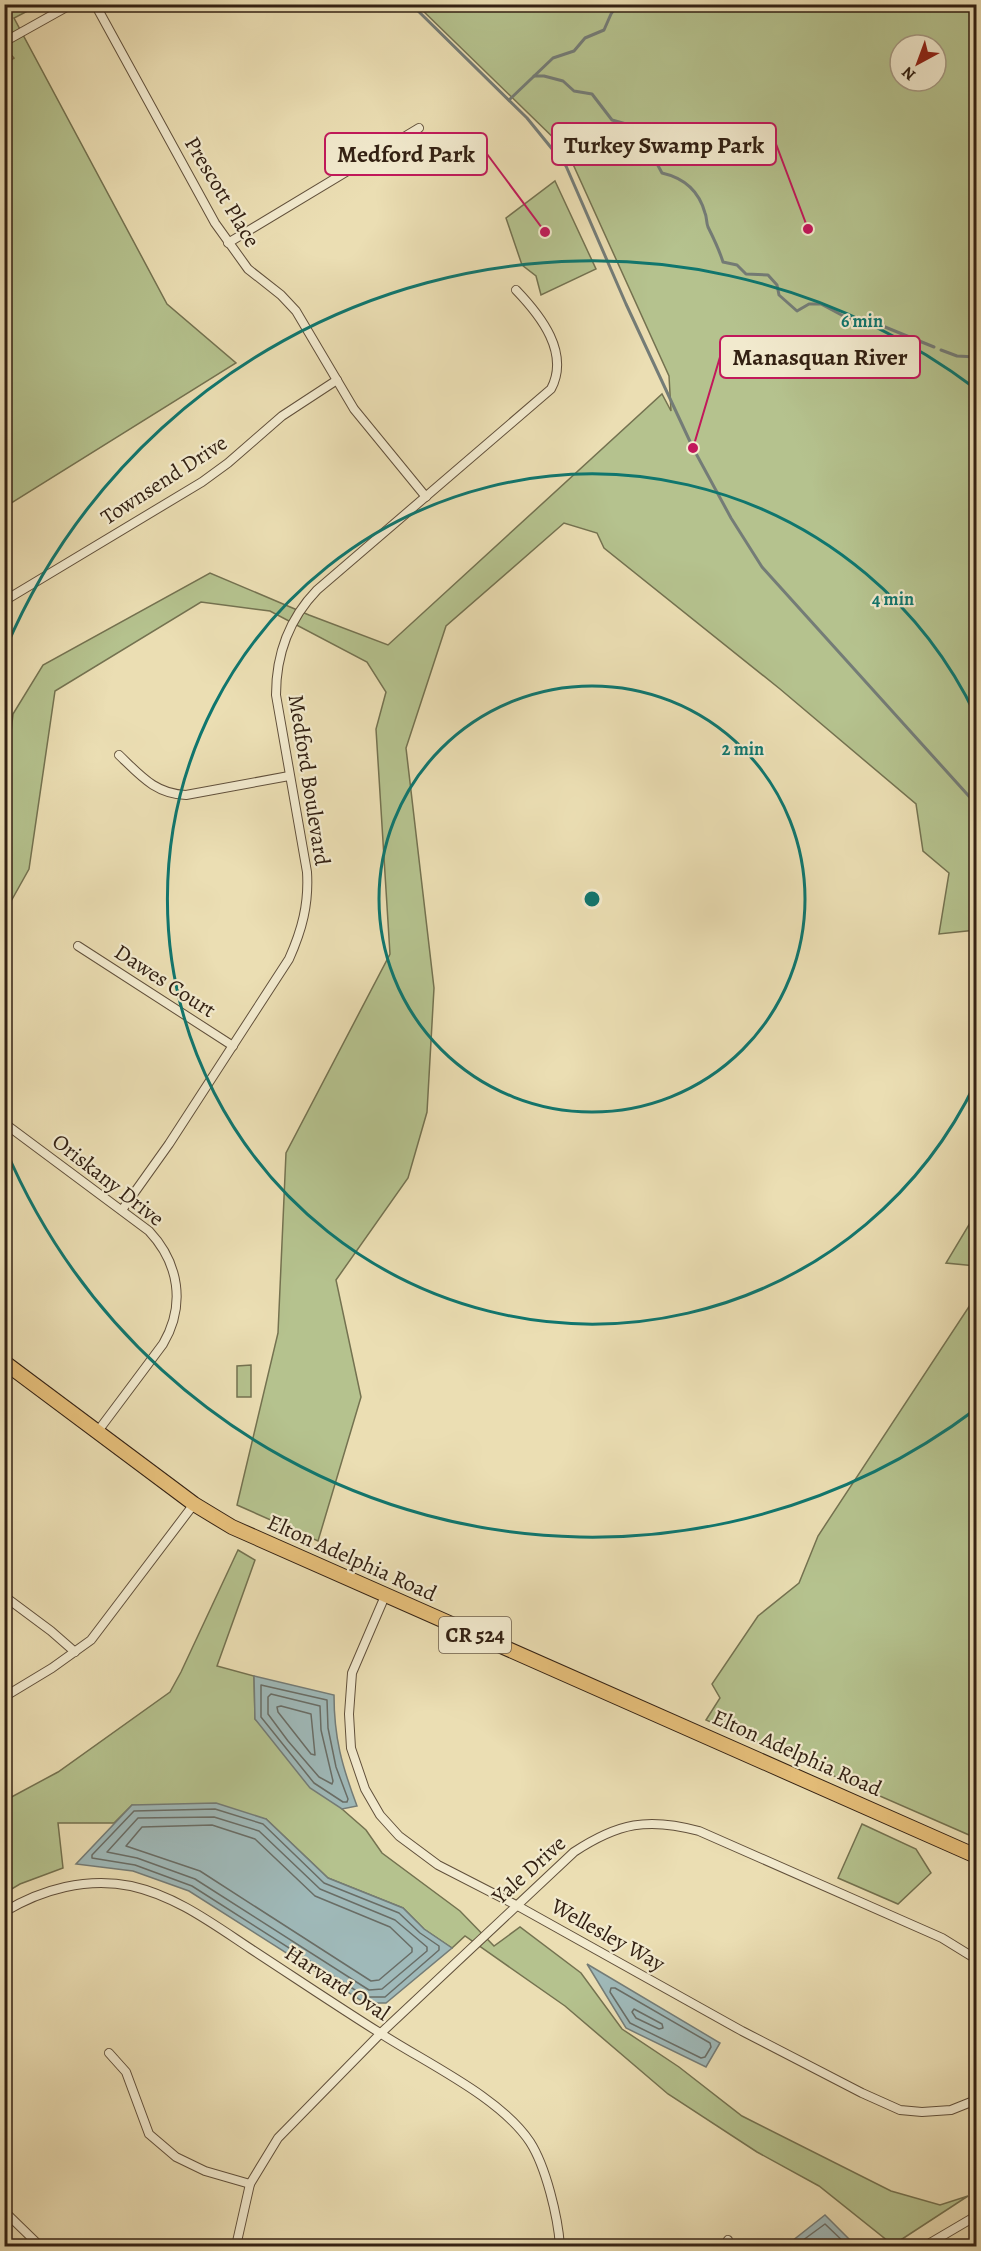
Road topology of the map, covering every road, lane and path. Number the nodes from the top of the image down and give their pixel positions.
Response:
1 (72, 4) edge
2 (95, 4) edge
3 (4, 42) edge
4 (420, 128) dead end
5 (228, 243) junction
6 (516, 290) dead end
7 (337, 380) junction
8 (426, 497) junction
9 (4, 601) edge
10 (119, 755) dead end
11 (289, 776) junction
12 (78, 946) dead end
13 (233, 1046) junction
14 (4, 1123) edge
15 (122, 1210) junction
16 (4, 1362) edge
17 (98, 1431) junction
18 (194, 1504) junction
19 (4, 1596) edge
20 (385, 1596) junction
21 (75, 1652) junction
22 (4, 1697) edge
23 (976, 1856) edge
24 (516, 1905) junction
25 (4, 1912) edge
26 (976, 1959) edge
27 (381, 2033) junction
28 (109, 2053) dead end
29 (976, 2100) edge
30 (250, 2184) junction
31 (4, 2211) edge
32 (976, 2216) edge
33 (39, 2247) edge
34 (236, 2247) edge
35 (560, 2247) edge
36 (925, 2247) edge

1 - 3 street
2 - 5 street, Prescott Place
4 - 5 street
5 - 7 street, Prescott Place
6 - 8 street, Medford Boulevard
7 - 8 street, Prescott Place
7 - 9 street, Townsend Drive
8 - 11 street, Medford Boulevard
10 - 11 street
11 - 13 street, Medford Boulevard
12 - 13 street, Dawes Court
13 - 15 street, Medford Boulevard
14 - 15 street, Oriskany Drive
15 - 17 street, Oriskany Drive
16 - 17 main road, Elton Adelphia Road / CR 524
17 - 18 main road, Elton Adelphia Road / CR 524
18 - 20 main road, Elton Adelphia Road / CR 524
18 - 21 street
19 - 21 street
20 - 23 main road, Elton Adelphia Road / CR 524
20 - 24 street, Wellesley Way
21 - 22 street
24 - 26 street, Yale Drive
24 - 27 street, Yale Drive
24 - 29 street, Wellesley Way
25 - 27 street, Harvard Oval
27 - 30 street, Yale Drive
27 - 35 street, Harvard Oval
28 - 30 street
30 - 34 street, Yale Drive
31 - 33 street
32 - 36 street

